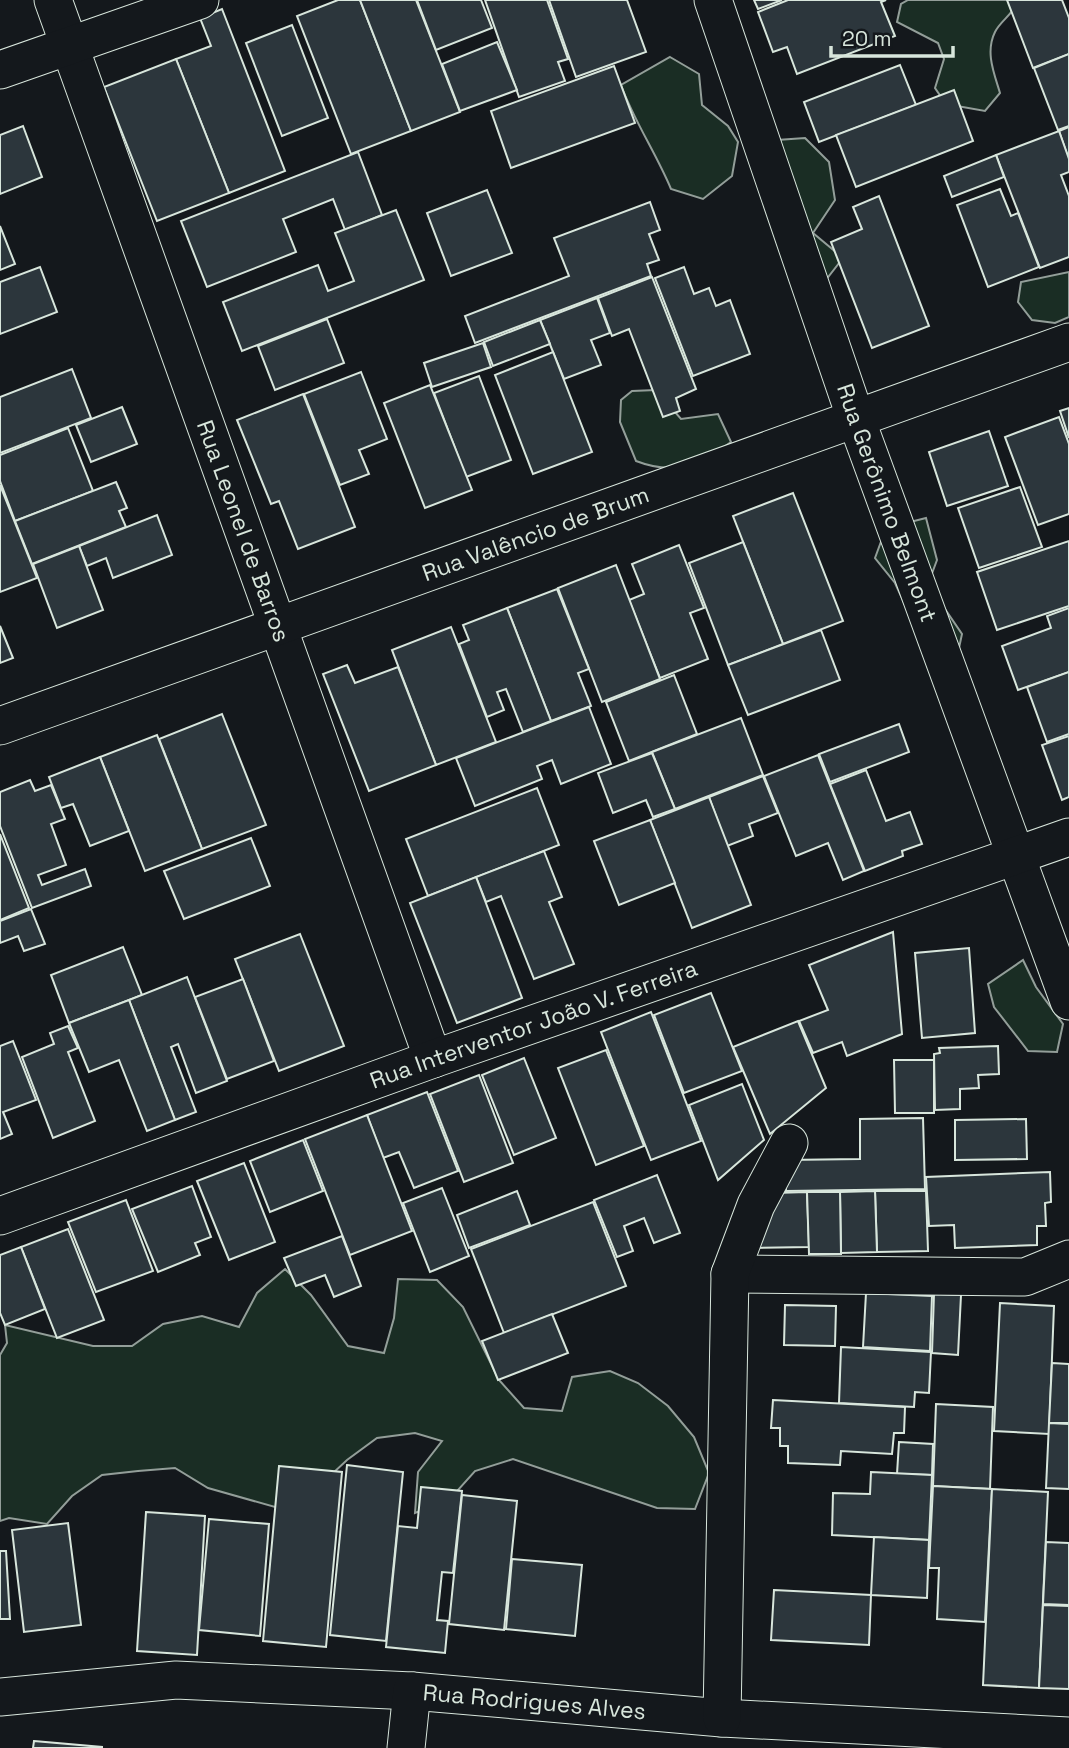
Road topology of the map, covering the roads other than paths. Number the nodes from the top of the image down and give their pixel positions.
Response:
1 (53, 0) edge
2 (200, 0) edge
3 (713, 0) edge
4 (69, 46) junction
5 (0, 70) edge
6 (1069, 342) edge
7 (856, 419) junction
8 (278, 627) junction
9 (0, 726) edge
10 (1069, 837) edge
11 (1015, 855) junction
12 (1069, 1001) edge
13 (433, 1059) junction
14 (789, 1143) dead end
15 (0, 1216) edge
16 (1069, 1259) edge
17 (730, 1274) junction
18 (412, 1691) junction
19 (0, 1697) edge
20 (722, 1718) junction
21 (797, 1735) edge
22 (1069, 1736) edge
23 (406, 1748) edge

1 - 4 street, Rua Leonel de Barros
2 - 4 street
3 - 7 street, Rua Gerônimo Belmont
4 - 5 street
4 - 8 street, Rua Leonel de Barros
6 - 7 street, Rua Valêncio de Brum
7 - 8 street, Rua Valêncio de Brum
7 - 11 street, Rua Gerônimo Belmont
8 - 9 street, Rua Valêncio de Brum
8 - 13 street, Rua Leonel de Barros
10 - 11 street, Rua Interventor João V. Ferreira
11 - 12 street, Rua Gerônimo Belmont
11 - 13 street, Rua Interventor João V. Ferreira
13 - 15 street, Rua Interventor João V. Ferreira
14 - 17 street
16 - 17 street
17 - 20 street
18 - 19 street, Rua Rodrigues Alves
18 - 20 street, Rua Rodrigues Alves
18 - 23 street
20 - 21 street, Rua Rodrigues Alves
21 - 22 street, Rua Rodrigues Alves

